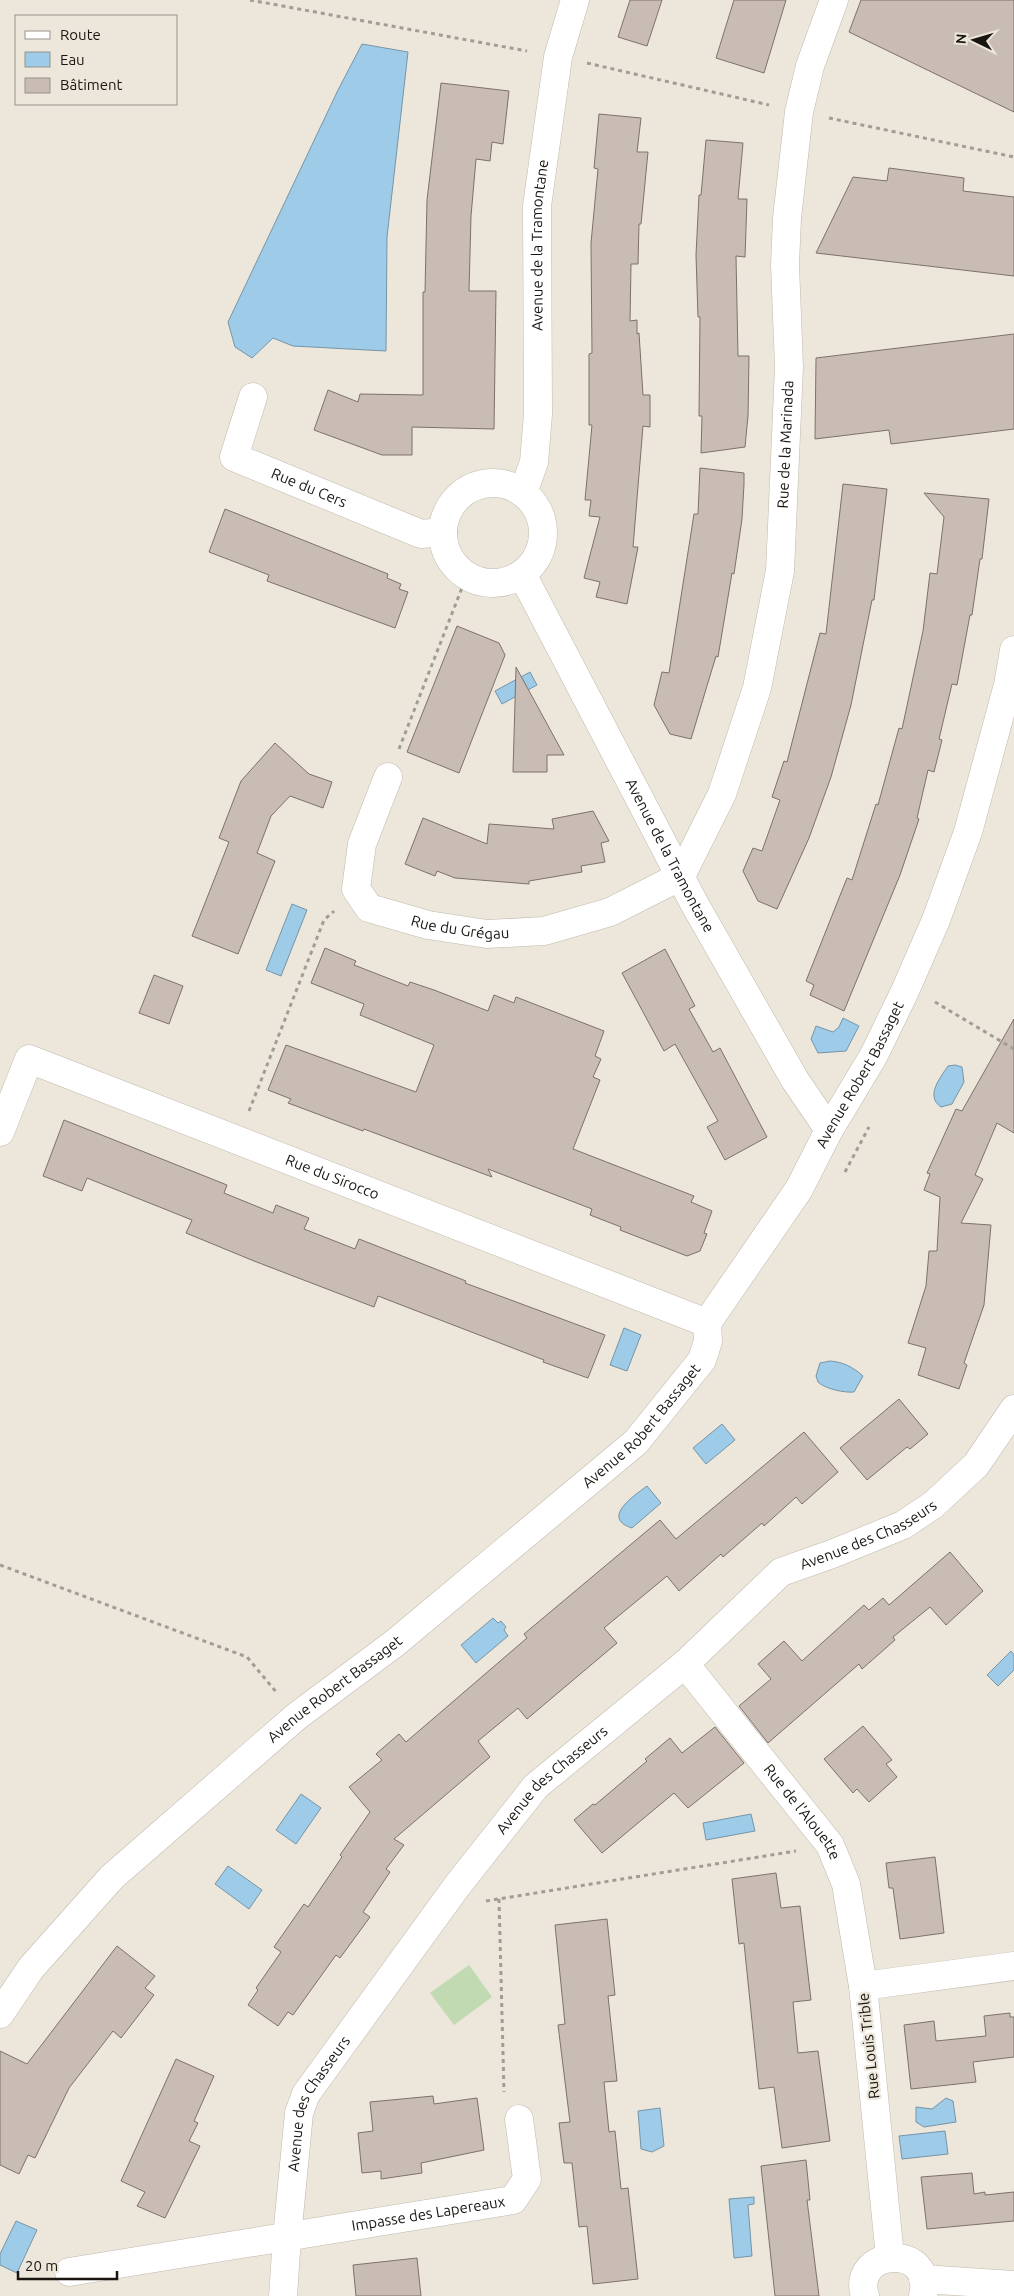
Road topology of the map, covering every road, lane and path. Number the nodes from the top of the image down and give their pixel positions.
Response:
1 (250, 0) edge
2 (575, 0) edge
3 (834, 0) edge
4 (558, 57) junction
5 (253, 397) dead end
6 (523, 492) junction
7 (443, 532) junction
8 (522, 574) junction
9 (467, 576) junction
10 (1014, 650) edge
11 (388, 777) joint
12 (681, 876) junction
13 (356, 889) junction
14 (932, 1000) dead end
15 (1014, 1049) edge
16 (829, 1130) junction
17 (0, 1132) edge
18 (238, 1140) junction
19 (707, 1323) junction
20 (1014, 1409) edge
21 (0, 1564) edge
22 (685, 1664) junction
23 (297, 1716) junction
24 (830, 1845) junction
25 (499, 1899) junction
26 (441, 1908) junction
27 (1014, 1966) edge
28 (863, 1986) junction
29 (0, 2014) edge
30 (519, 2119) joint
31 (287, 2238) junction
32 (890, 2257) junction
33 (69, 2272) dead end
34 (1014, 2285) edge
35 (923, 2288) edge
36 (284, 2296) edge
37 (865, 2296) edge

1 - 4 path
2 - 4 street, Avenue de la Tramontane
3 - 12 street, Rue de la Marinada
4 - 6 street, Avenue de la Tramontane
5 - 7 street, Rue du Cers
6 - 7 street
6 - 8 street
7 - 9 street
8 - 9 street
8 - 12 street, Avenue de la Tramontane
9 - 11 path
10 - 16 street, Avenue Robert Bassaget
11 - 13 street
12 - 13 street, Rue du Grégau
12 - 16 street, Avenue de la Tramontane
13 - 18 path
14 - 15 path
16 - 19 street, Avenue Robert Bassaget
17 - 18 street, Rue du Sirocco
18 - 19 street, Rue du Sirocco
19 - 23 street, Avenue Robert Bassaget
20 - 22 street, Avenue des Chasseurs
21 - 23 path
22 - 24 street, Rue de l'Alouette
22 - 26 street, Avenue des Chasseurs
23 - 29 street, Avenue Robert Bassaget
24 - 25 path
24 - 28 street, Rue de l'Alouette
25 - 26 path
25 - 30 path
26 - 31 street, Avenue des Chasseurs
27 - 28 street, Rue Louis Trible
28 - 32 street, Rue Louis Trible
30 - 31 street, Impasse des Lapereaux
31 - 33 street, Impasse des Lapereaux
31 - 36 street, Avenue des Chasseurs
32 - 35 street
32 - 37 street
34 - 35 street

